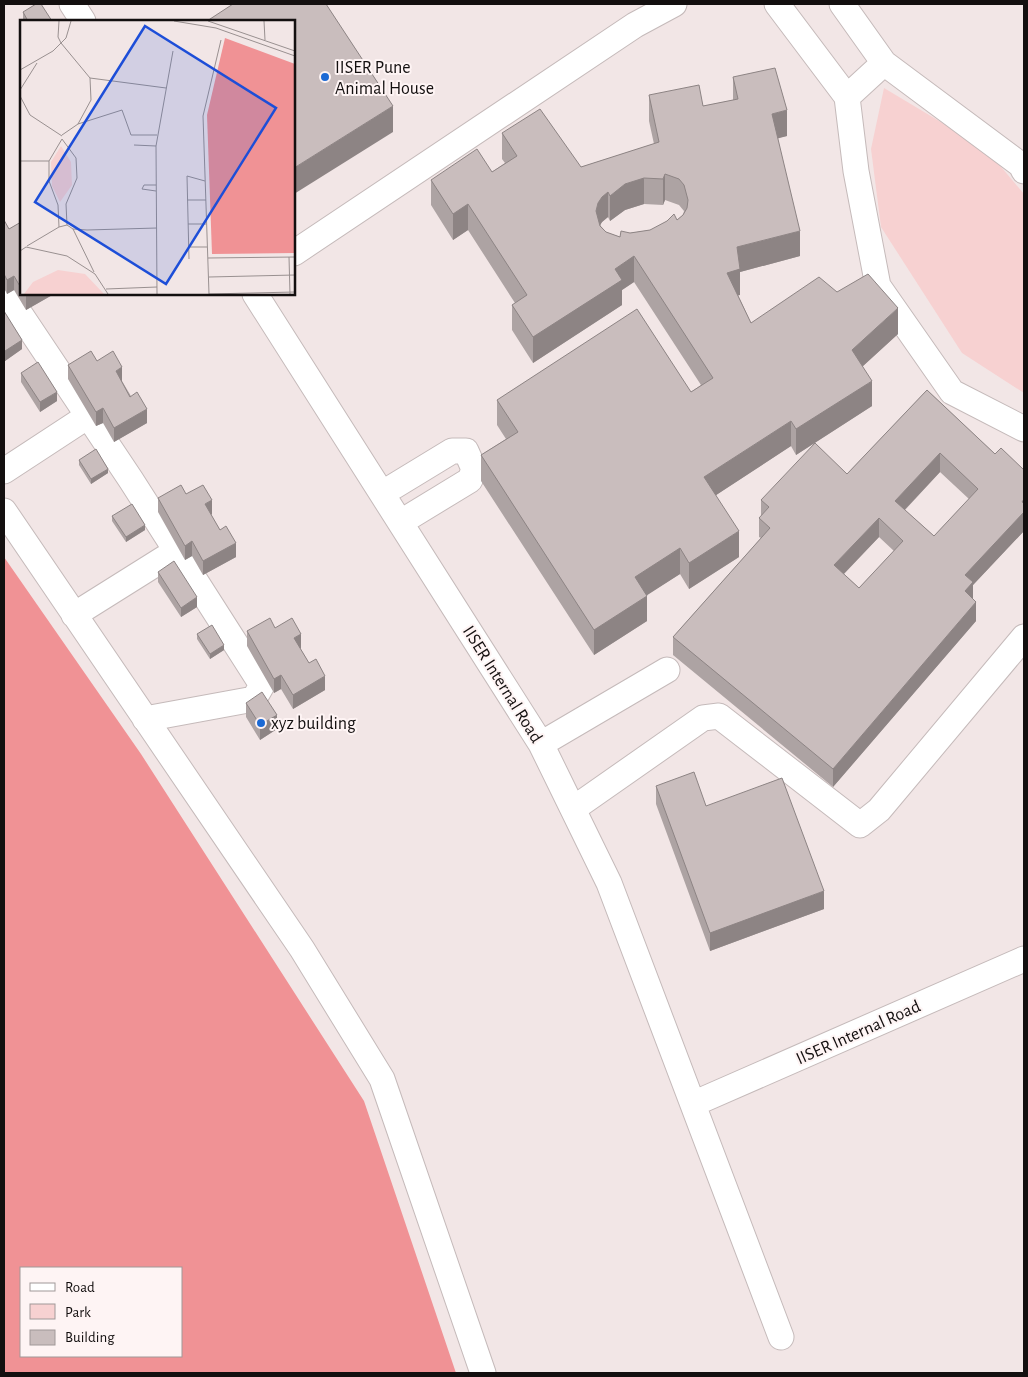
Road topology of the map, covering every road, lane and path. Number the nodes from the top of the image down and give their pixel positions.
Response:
1 (72, 4) edge
2 (674, 4) edge
3 (777, 4) edge
4 (842, 4) edge
5 (82, 20) edge
6 (884, 63) junction
7 (847, 97) junction
8 (1024, 170) edge
9 (295, 252) edge
10 (4, 290) edge
11 (256, 295) edge
12 (88, 416) junction
13 (1024, 429) edge
14 (4, 471) edge
15 (383, 493) junction
16 (4, 511) edge
17 (401, 522) junction
18 (176, 551) junction
19 (74, 615) junction
20 (1024, 637) edge
21 (667, 670) dead end
22 (145, 718) junction
23 (541, 744) junction
24 (573, 809) junction
25 (1024, 960) edge
26 (693, 1104) junction
27 (781, 1336) dead end
28 (483, 1373) edge

1 - 5 lane
2 - 9 lane
3 - 7 lane
4 - 6 lane
6 - 7 lane
6 - 8 lane
7 - 13 lane
10 - 12 lane
11 - 15 lane, IISER Internal Road
12 - 14 lane
12 - 18 lane
15 - 17 lane, IISER Internal Road
15 - 17 lane
16 - 19 lane
17 - 23 lane, IISER Internal Road
18 - 19 lane
18 - 22 lane
19 - 22 lane
20 - 24 lane
21 - 23 lane
22 - 28 lane
23 - 24 lane, IISER Internal Road
24 - 26 lane, IISER Internal Road
25 - 26 lane, IISER Internal Road
26 - 27 lane, IISER Internal Road

